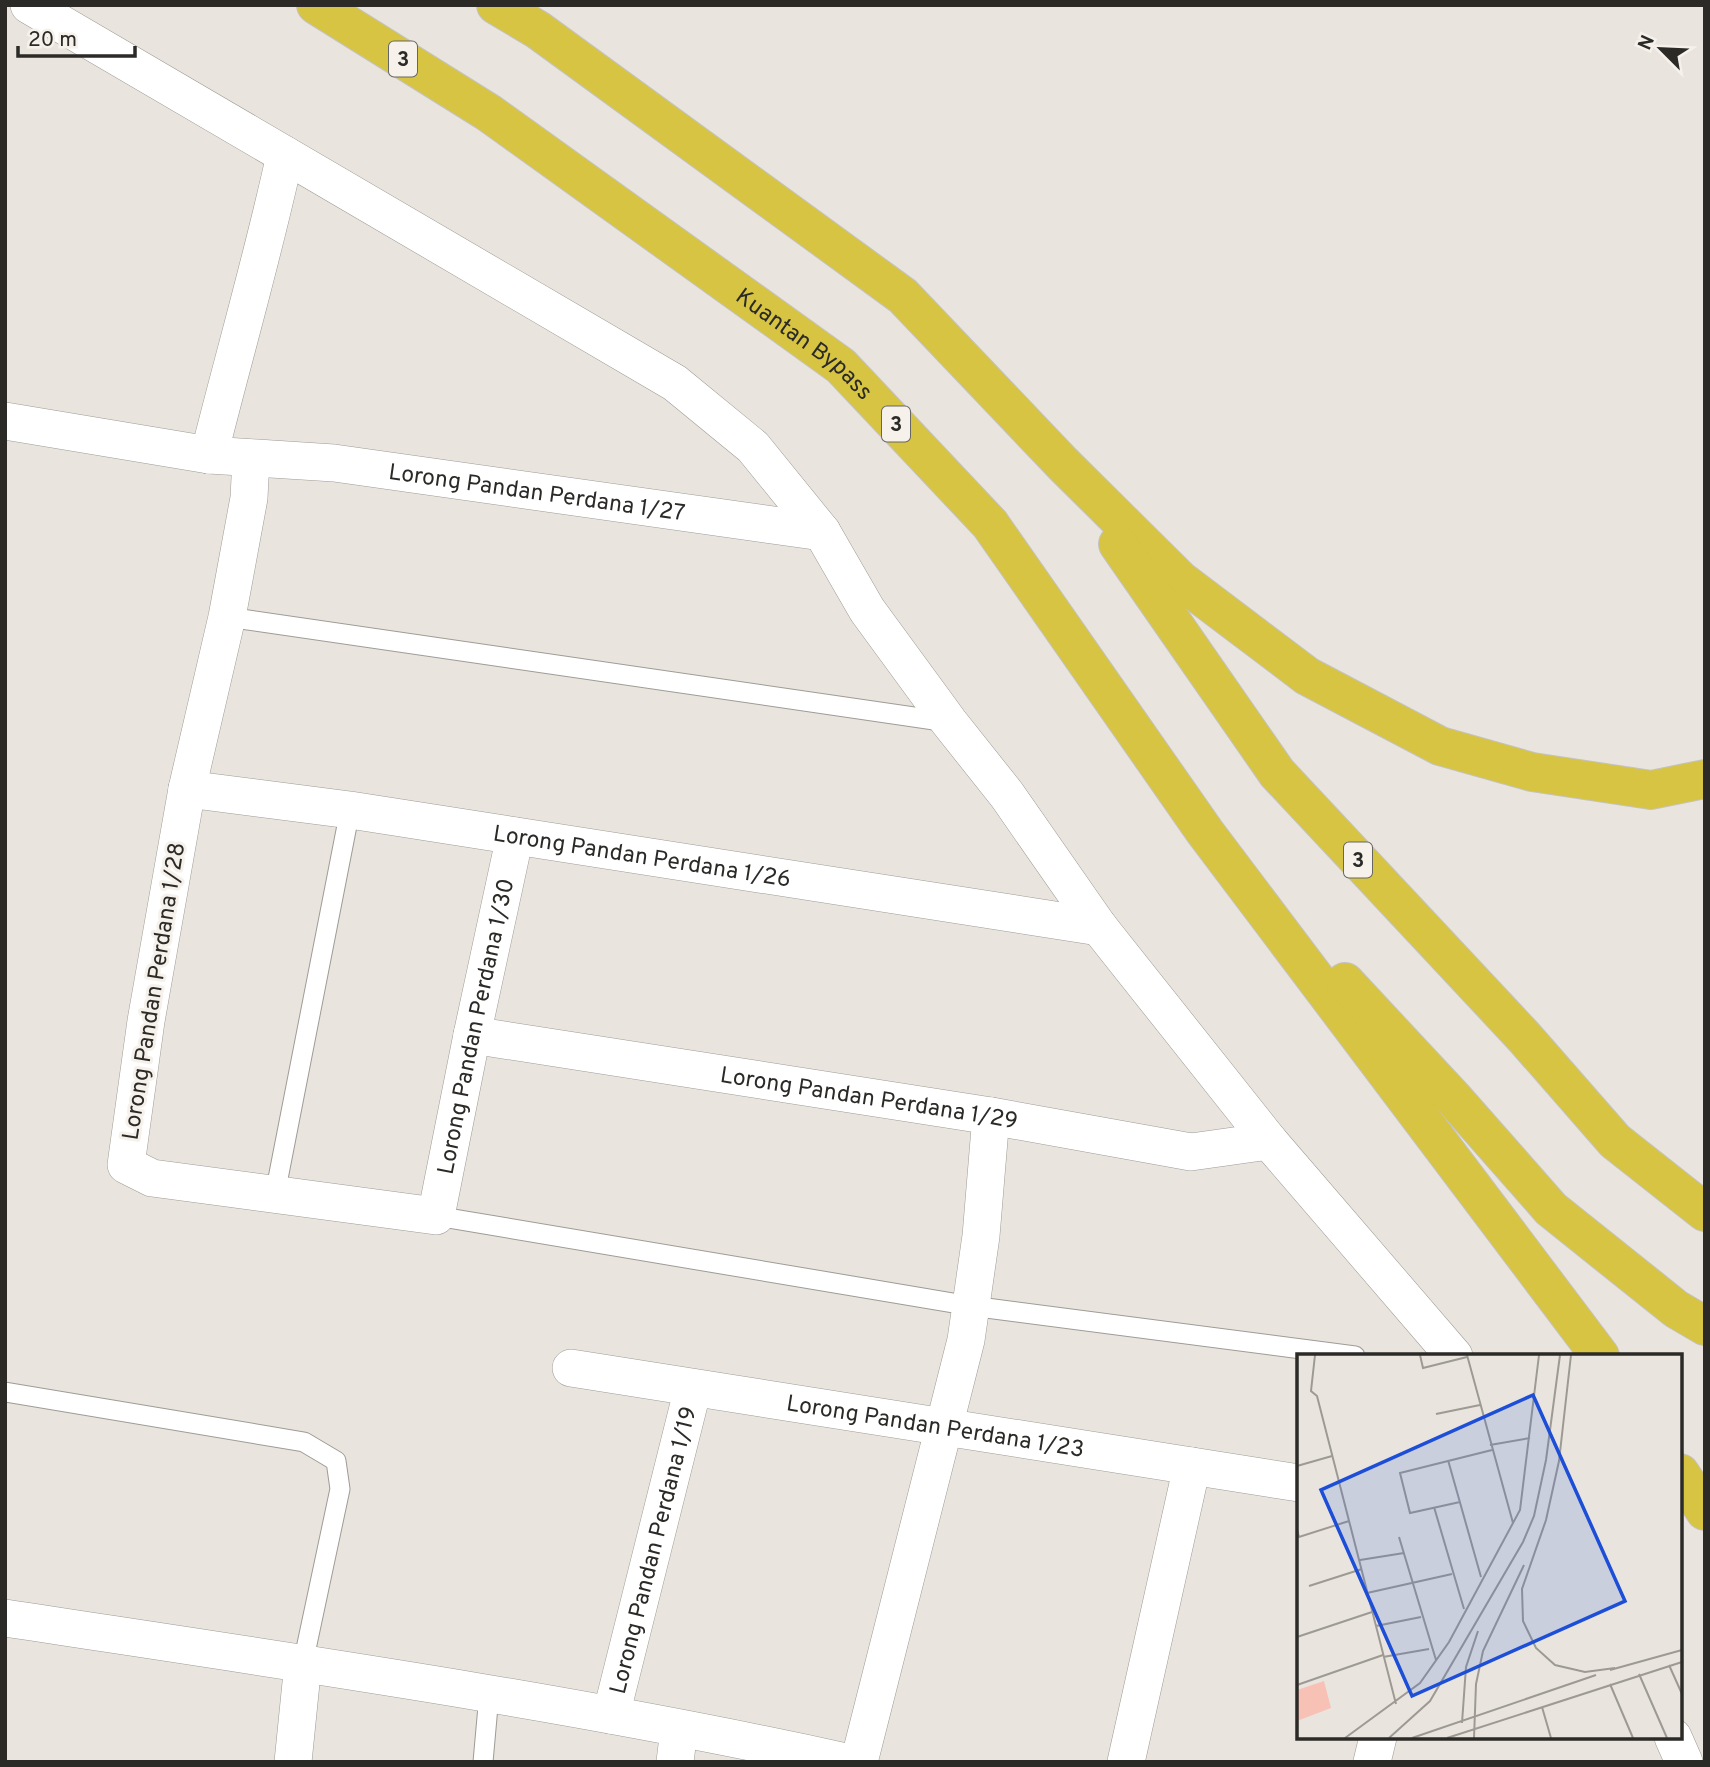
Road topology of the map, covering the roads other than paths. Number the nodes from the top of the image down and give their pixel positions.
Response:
1 (29, 5) edge
2 (316, 5) edge
3 (496, 5) edge
4 (285, 155) junction
5 (5, 421) edge
6 (209, 455) junction
7 (251, 458) junction
8 (1063, 464) junction
9 (822, 532) junction
10 (227, 617) junction
11 (948, 722) junction
12 (1705, 779) edge
13 (187, 789) junction
14 (350, 810) junction
15 (1205, 832) junction
16 (515, 836) junction
17 (1099, 927) junction
18 (472, 1035) junction
19 (991, 1116) junction
20 (1269, 1141) junction
21 (275, 1194) junction
22 (1705, 1212) edge
23 (436, 1216) junction
24 (971, 1307) junction
25 (1705, 1326) edge
26 (1339, 1354) edge
27 (1452, 1354) edge
28 (1598, 1354) edge
29 (571, 1368) dead end
30 (693, 1388) junction
31 (5, 1392) edge
32 (946, 1427) junction
33 (1192, 1466) junction
34 (1682, 1476) edge
35 (1297, 1483) edge
36 (1705, 1511) edge
37 (5, 1618) edge
38 (303, 1663) junction
39 (489, 1695) junction
40 (611, 1715) junction
41 (1378, 1739) edge
42 (1675, 1739) edge
43 (677, 1745) edge
44 (839, 1761) edge
45 (293, 1762) edge
46 (483, 1762) edge
47 (1126, 1762) edge
48 (1372, 1762) edge
49 (1684, 1762) edge

1 - 4 street
2 - 15 highway, Kuantan Bypass / 3
3 - 8 highway, 3
4 - 6 street
4 - 9 street
5 - 6 street, Lorong Pandan Perdana 1/27
6 - 7 street, Lorong Pandan Perdana 1/27
7 - 9 street, Lorong Pandan Perdana 1/27
7 - 10 street
8 - 12 highway
8 - 22 highway, 3
9 - 11 street
10 - 11 lane
10 - 13 street
11 - 17 street
13 - 14 street, Lorong Pandan Perdana 1/26
13 - 21 street, Lorong Pandan Perdana 1/28
14 - 16 street, Lorong Pandan Perdana 1/26
14 - 21 lane
15 - 25 highway, 3
15 - 28 highway
16 - 17 street, Lorong Pandan Perdana 1/26
16 - 18 street, Lorong Pandan Perdana 1/30
17 - 20 street
18 - 19 street, Lorong Pandan Perdana 1/29
18 - 23 street, Lorong Pandan Perdana 1/30
19 - 20 street, Lorong Pandan Perdana 1/29
19 - 24 street
20 - 27 street
21 - 23 street
23 - 24 lane
24 - 26 lane
24 - 32 street
29 - 30 street, Lorong Pandan Perdana 1/23
30 - 32 street, Lorong Pandan Perdana 1/23
30 - 40 street, Lorong Pandan Perdana 1/19
31 - 38 lane
32 - 33 street, Lorong Pandan Perdana 1/23
32 - 44 street
33 - 35 street, Lorong Pandan Perdana 1/23
33 - 47 street
34 - 36 highway
37 - 38 street
38 - 39 street
38 - 45 street
39 - 40 street
39 - 46 lane
40 - 43 street
41 - 48 street
42 - 49 street
43 - 44 street

